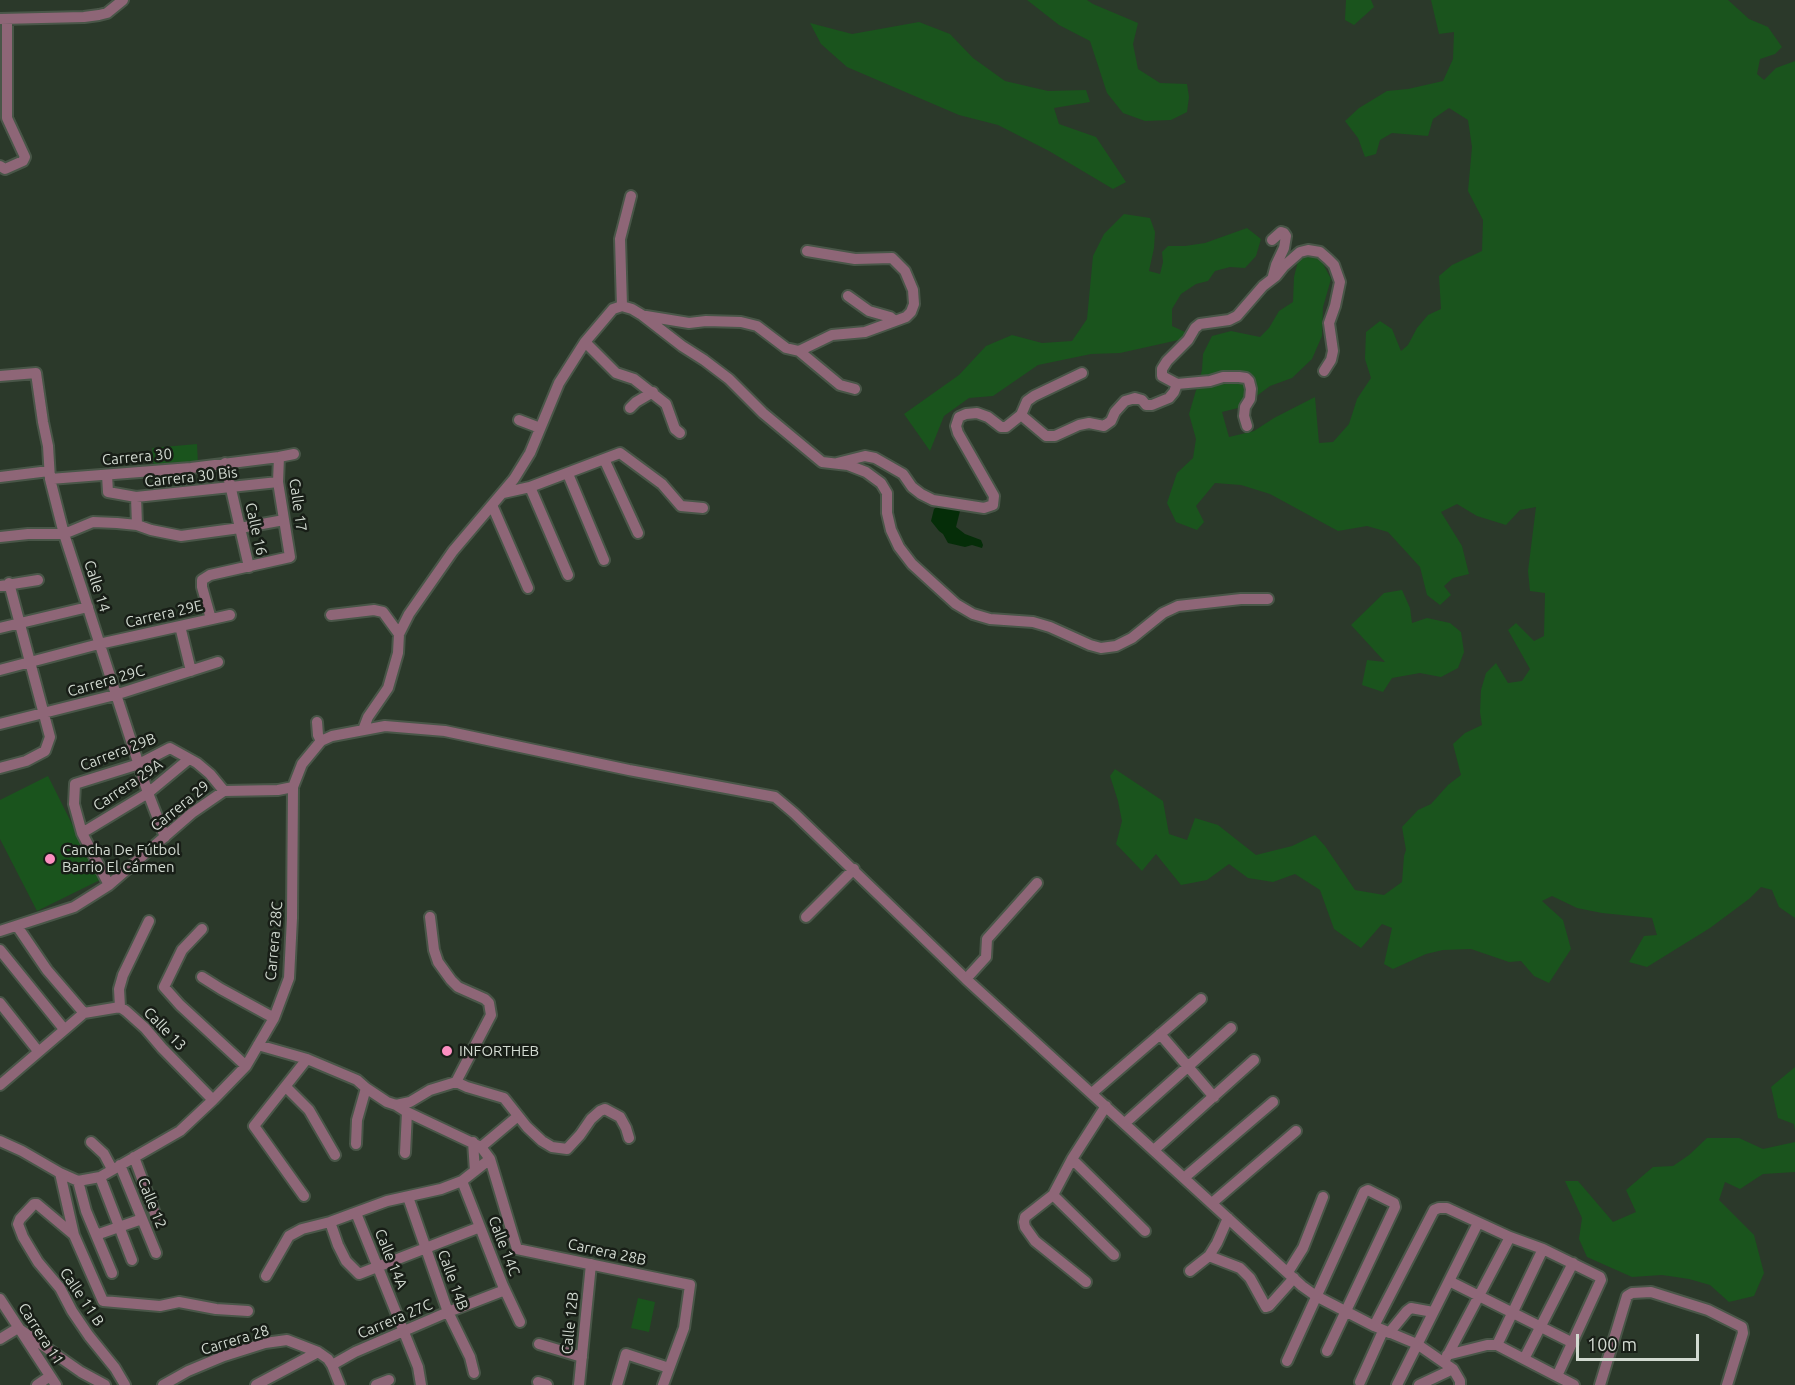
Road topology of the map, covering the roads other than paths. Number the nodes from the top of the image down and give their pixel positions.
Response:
1 (123, 0) edge
2 (3, 19) edge
3 (0, 166) edge
4 (632, 196) dead end
5 (1272, 240) dead end
6 (807, 251) dead end
7 (1272, 279) junction
8 (848, 296) dead end
9 (622, 306) junction
10 (642, 315) junction
11 (895, 321) junction
12 (585, 342) junction
13 (799, 351) junction
14 (1324, 371) dead end
15 (1082, 373) dead end
16 (0, 376) edge
17 (1177, 384) junction
18 (855, 390) dead end
19 (653, 392) junction
20 (630, 408) dead end
21 (1021, 415) junction
22 (519, 420) dead end
23 (1247, 426) dead end
24 (540, 428) junction
25 (680, 433) dead end
26 (294, 454) dead end
27 (279, 457) junction
28 (604, 459) junction
29 (225, 464) junction
30 (834, 464) junction
31 (568, 474) junction
32 (50, 475) junction
33 (107, 475) junction
34 (0, 477) edge
35 (278, 482) junction
36 (530, 487) junction
37 (231, 488) junction
38 (503, 492) junction
39 (136, 497) junction
40 (492, 506) junction
41 (703, 508) dead end
42 (284, 520) junction
43 (136, 525) junction
44 (240, 528) junction
45 (638, 533) dead end
46 (64, 534) junction
47 (0, 537) edge
48 (604, 560) dead end
49 (249, 567) junction
50 (568, 575) dead end
51 (38, 580) dead end
52 (5, 585) edge
53 (528, 588) dead end
54 (1268, 599) dead end
55 (88, 607) junction
56 (230, 615) dead end
57 (332, 615) dead end
58 (211, 619) junction
59 (20, 624) junction
60 (180, 626) junction
61 (0, 628) edge
62 (399, 634) junction
63 (99, 644) junction
64 (30, 662) junction
65 (218, 662) dead end
66 (0, 669) edge
67 (191, 671) junction
68 (116, 695) junction
69 (45, 714) junction
70 (317, 722) dead end
71 (0, 724) edge
72 (363, 730) junction
73 (321, 741) junction
74 (189, 759) junction
75 (139, 764) junction
76 (0, 768) edge
77 (293, 787) junction
78 (224, 791) junction
79 (148, 793) junction
80 (82, 833) junction
81 (165, 837) junction
82 (854, 869) junction
83 (1037, 882) dead end
84 (109, 885) junction
85 (806, 916) dead end
86 (430, 917) dead end
87 (149, 921) dead end
88 (17, 926) junction
89 (202, 929) dead end
90 (0, 931) edge
91 (0, 950) edge
92 (202, 976) dead end
93 (966, 979) junction
94 (1201, 999) dead end
95 (0, 1003) edge
96 (120, 1007) junction
97 (84, 1013) junction
98 (274, 1018) junction
99 (1231, 1028) dead end
100 (64, 1029) junction
101 (1160, 1034) junction
102 (258, 1045) junction
103 (38, 1052) junction
104 (308, 1059) junction
105 (1254, 1060) dead end
106 (246, 1066) junction
107 (1189, 1066) junction
108 (456, 1082) junction
109 (0, 1085) edge
110 (286, 1087) junction
111 (366, 1088) junction
112 (1092, 1093) junction
113 (1214, 1097) junction
114 (213, 1100) junction
115 (1273, 1102) dead end
116 (396, 1105) junction
117 (1106, 1106) junction
118 (407, 1112) junction
119 (518, 1116) junction
120 (1125, 1123) junction
121 (1296, 1131) dead end
122 (629, 1138) dead end
123 (0, 1141) edge
124 (91, 1142) dead end
125 (356, 1144) dead end
126 (477, 1145) junction
127 (1155, 1150) junction
128 (405, 1153) dead end
129 (335, 1155) dead end
130 (134, 1158) junction
131 (490, 1159) junction
132 (1072, 1159) junction
133 (116, 1167) junction
134 (475, 1171) junction
135 (60, 1173) junction
136 (100, 1177) junction
137 (1184, 1178) junction
138 (462, 1180) junction
139 (78, 1181) junction
140 (1053, 1195) junction
141 (304, 1196) dead end
142 (408, 1197) junction
143 (1323, 1197) dead end
144 (1212, 1203) junction
145 (356, 1213) junction
146 (1228, 1218) junction
147 (142, 1219) junction
148 (157, 1219) dead end
149 (330, 1222) junction
150 (1478, 1223) junction
151 (119, 1227) junction
152 (480, 1227) junction
153 (1145, 1231) dead end
154 (74, 1235) junction
155 (96, 1235) junction
156 (1510, 1237) junction
157 (426, 1248) junction
158 (1543, 1249) junction
159 (156, 1253) dead end
160 (1114, 1255) dead end
161 (1209, 1256) junction
162 (132, 1260) dead end
163 (1573, 1263) junction
164 (591, 1264) junction
165 (378, 1267) junction
166 (1190, 1271) dead end
167 (112, 1274) dead end
168 (1291, 1275) junction
169 (266, 1276) dead end
170 (1449, 1281) junction
171 (1086, 1282) dead end
172 (505, 1290) junction
173 (1316, 1296) junction
174 (1479, 1297) junction
175 (0, 1299) edge
176 (248, 1311) dead end
177 (1347, 1311) junction
178 (447, 1312) junction
179 (1433, 1312) junction
180 (1512, 1314) junction
181 (520, 1322) dead end
182 (1540, 1327) junction
183 (18, 1328) junction
184 (1382, 1330) junction
185 (404, 1331) junction
186 (0, 1339) edge
187 (1573, 1343) junction
188 (539, 1344) dead end
189 (1417, 1344) junction
190 (1497, 1345) junction
191 (1328, 1351) dead end
192 (318, 1352) junction
193 (582, 1357) junction
194 (1445, 1358) junction
195 (1524, 1359) junction
196 (1287, 1361) dead end
197 (332, 1365) junction
198 (669, 1368) junction
199 (1453, 1369) junction
200 (474, 1372) dead end
201 (1557, 1376) junction
202 (389, 1380) dead end
203 (53, 1381) edge
204 (1360, 1382) dead end
205 (37, 1385) edge
206 (105, 1385) edge
207 (125, 1385) edge
208 (163, 1385) edge
209 (255, 1385) edge
210 (340, 1385) edge
211 (376, 1385) edge
212 (421, 1385) edge
213 (579, 1385) edge
214 (617, 1385) edge
215 (663, 1385) edge
216 (1397, 1385) edge
217 (1419, 1385) edge
218 (1460, 1385) edge
219 (1574, 1385) edge
220 (1600, 1385) edge
221 (1727, 1385) edge

1 - 2 street
2 - 3 street
4 - 9 street
5 - 7 street
6 - 11 street
7 - 14 street
7 - 17 street
8 - 11 street
9 - 10 street
9 - 12 street
10 - 13 street
10 - 30 street
11 - 13 street
12 - 19 street
12 - 24 street
13 - 18 street
15 - 21 street
16 - 32 street, Calle 14
17 - 21 street
17 - 23 street
19 - 20 street
19 - 25 street
21 - 30 street
22 - 24 street
24 - 38 street
26 - 27 street, Carrera 30
27 - 29 street, Carrera 30
27 - 35 street, Calle 17
28 - 31 street
28 - 41 street
28 - 45 street
29 - 33 street, Carrera 30
29 - 37 street, Calle 16
30 - 54 street
31 - 36 street
31 - 48 street
32 - 33 street, Carrera 30
32 - 34 street, Carrera 30
32 - 46 street, Calle 14
33 - 39 street, Carrera 30 Bis
35 - 37 street, Carrera 30 Bis
35 - 42 street, Calle 17
36 - 38 street
36 - 50 street
37 - 39 street, Carrera 30 Bis
37 - 44 street, Calle 16
38 - 40 street
39 - 43 street
40 - 53 street
40 - 62 street
42 - 44 street
42 - 49 street, Calle 17
43 - 44 street
43 - 46 street
44 - 49 street, Calle 16
46 - 47 street
46 - 55 street, Calle 14
49 - 58 street
51 - 52 street
52 - 59 street
55 - 59 street
55 - 63 street, Calle 14
56 - 58 street, Carrera 29E
57 - 62 street
58 - 60 street, Carrera 29E
59 - 61 street
59 - 64 street
60 - 63 street, Carrera 29E
60 - 67 street
62 - 72 street
63 - 64 street, Carrera 29E
63 - 68 street, Calle 14
64 - 66 street, Carrera 29E
64 - 69 street
65 - 67 street, Carrera 29C
67 - 68 street, Carrera 29C
68 - 69 street, Carrera 29C
68 - 75 street, Calle 14
69 - 71 street, Carrera 29C
69 - 76 street
70 - 73 street
72 - 73 street
72 - 82 street
73 - 77 street, Carrera 28C
74 - 75 street, Carrera 29B
74 - 78 street
74 - 79 street, Carrera 29A
75 - 79 street, Calle 14
75 - 80 street, Carrera 29B
77 - 78 street
77 - 98 street, Carrera 28C
78 - 81 street, Carrera 29
79 - 80 street, Carrera 29A
79 - 81 street, Calle 14
80 - 84 street
81 - 84 street, Carrera 29
82 - 85 street
82 - 93 street
83 - 93 street
84 - 88 street, Carrera 29
86 - 108 street
87 - 96 street
88 - 90 street, Carrera 29
88 - 97 street
89 - 106 street
91 - 100 street
92 - 98 street
93 - 112 street
94 - 101 street
95 - 103 street
96 - 97 street, Calle 13
96 - 114 street, Calle 13
97 - 100 street
98 - 102 street, Carrera 28C
99 - 107 street
100 - 103 street
101 - 107 street
101 - 112 street
102 - 104 street
102 - 106 street, Carrera 28C
103 - 109 street
104 - 110 street
104 - 111 street
105 - 113 street
106 - 114 street, Carrera 28C
107 - 113 street
107 - 120 street
108 - 116 street
108 - 119 street
110 - 129 street
110 - 141 street
111 - 116 street
111 - 125 street
112 - 117 street
113 - 127 street
114 - 130 street, Carrera 28C
115 - 137 street
116 - 118 street
117 - 120 street
117 - 132 street
118 - 126 street
118 - 128 street
119 - 122 street
119 - 126 street
120 - 127 street
121 - 144 street
123 - 135 street
124 - 133 street, Calle 12
126 - 131 street
126 - 134 street
127 - 137 street
130 - 133 street, Carrera 28C
130 - 148 street
131 - 134 street
131 - 164 street, Carrera 28B
132 - 140 street
132 - 153 street
133 - 136 street, Carrera 28C
133 - 147 street, Calle 12
134 - 138 street
135 - 139 street
135 - 154 street
136 - 139 street, Carrera 28C
136 - 151 street
137 - 144 street
138 - 142 street
138 - 152 street, Calle 14C
139 - 155 street
140 - 160 street
140 - 171 street
142 - 145 street
142 - 157 street, Calle 14B
143 - 168 street
144 - 146 street
145 - 149 street
145 - 165 street, Calle 14A
146 - 161 street
146 - 168 street
147 - 151 street
147 - 159 street, Calle 12
149 - 165 street
149 - 169 street
150 - 156 street
150 - 170 street
150 - 184 street
151 - 155 street
151 - 162 street
152 - 157 street
152 - 172 street, Calle 14C
154 - 176 street
154 - 207 street, Calle 11 B
155 - 167 street
156 - 158 street
156 - 174 street
157 - 165 street
157 - 178 street, Calle 14B
158 - 163 street
158 - 180 street
161 - 166 street
161 - 168 street
163 - 182 street
163 - 187 street
164 - 193 street, Calle 12B
164 - 198 street, Carrera 28B
165 - 185 street, Calle 14A
168 - 173 street
170 - 174 street
170 - 179 street
172 - 178 street, Carrera 27C
172 - 181 street, Calle 14C
173 - 177 street
173 - 177 street
173 - 196 street
174 - 180 street
174 - 194 street
175 - 183 street, Carrera 11
177 - 184 street
177 - 191 street
178 - 185 street, Carrera 27C
178 - 200 street, Calle 14B
179 - 184 street
179 - 189 street
180 - 182 street
180 - 190 street
182 - 187 street
182 - 195 street
183 - 186 street
183 - 203 street, Carrera 11
183 - 206 street
184 - 189 street
184 - 204 street
185 - 197 street, Carrera 27C
185 - 212 street, Calle 14A
187 - 201 street
188 - 193 street
189 - 194 street
189 - 216 street
190 - 194 street
190 - 195 street
192 - 197 street
192 - 208 street, Carrera 28
192 - 209 street
193 - 213 street, Calle 12B
194 - 199 street
195 - 201 street
197 - 210 street
198 - 214 street
198 - 215 street
199 - 217 street
199 - 218 street
201 - 219 street
202 - 211 street
203 - 205 street
220 - 221 street

